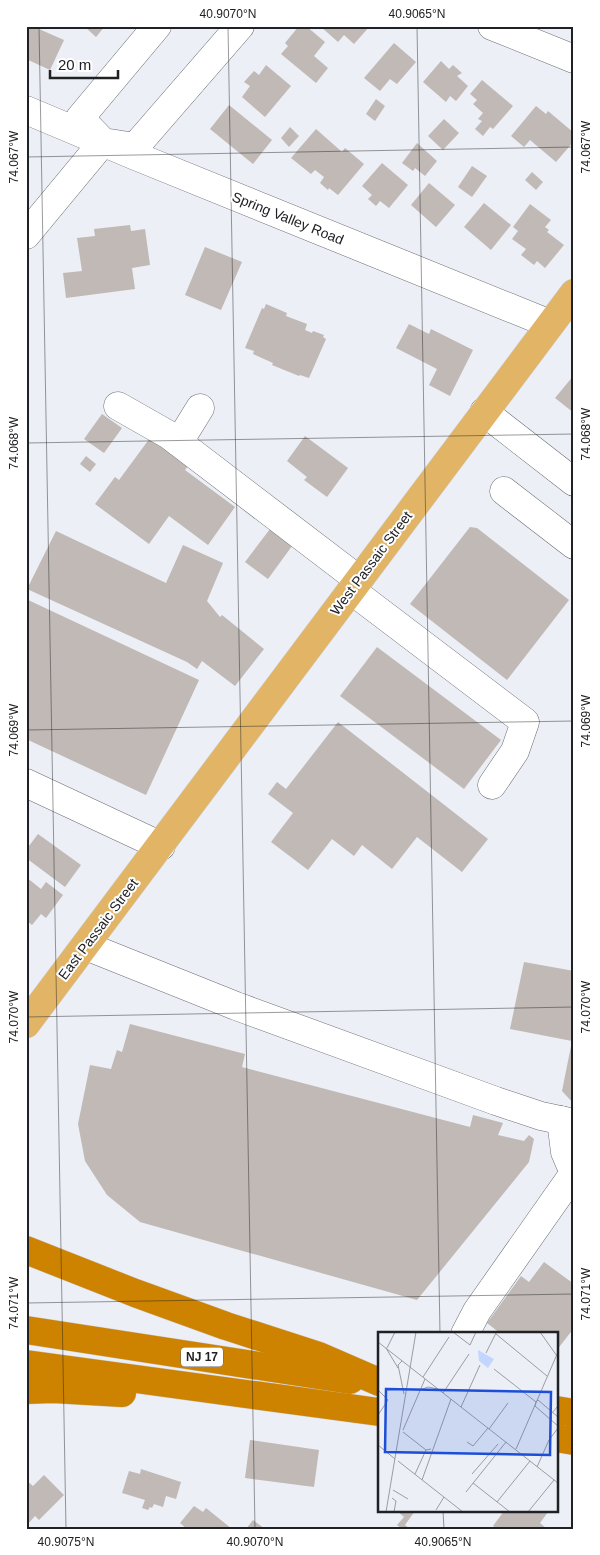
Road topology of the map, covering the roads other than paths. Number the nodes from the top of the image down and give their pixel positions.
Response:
1 (157, 26) edge
2 (240, 26) edge
3 (492, 26) edge
4 (574, 59) edge
5 (26, 110) edge
6 (103, 142) junction
7 (26, 235) edge
8 (574, 293) edge
9 (550, 324) junction
10 (118, 406) dead end
11 (200, 408) dead end
12 (484, 412) junction
13 (179, 442) junction
14 (574, 482) edge
15 (504, 491) dead end
16 (574, 545) edge
17 (355, 585) junction
18 (26, 783) edge
19 (492, 785) dead end
20 (165, 840) junction
21 (86, 946) junction
22 (29, 1016) edge
23 (567, 1122) edge
24 (574, 1173) edge
25 (26, 1250) edge
26 (26, 1330) edge
27 (466, 1332) edge
28 (26, 1364) edge
29 (378, 1383) edge
30 (378, 1383) edge
31 (26, 1390) edge
32 (320, 1403) junction
33 (558, 1410) edge
34 (378, 1412) edge
35 (574, 1413) edge
36 (558, 1438) edge
37 (574, 1440) edge

1 - 6 street
2 - 6 street
3 - 4 street
5 - 6 street, Spring Valley Road
6 - 7 street
6 - 9 street, Spring Valley Road
8 - 9 main road, West Passaic Street
9 - 12 main road, West Passaic Street
10 - 13 street
11 - 13 street
12 - 14 street
12 - 17 main road, West Passaic Street
13 - 17 street
15 - 16 street
17 - 19 street
17 - 20 main road, West Passaic Street
18 - 20 street
20 - 21 main road, East Passaic Street
21 - 22 main road, East Passaic Street
21 - 23 street
23 - 24 street
24 - 27 street
25 - 29 highway
26 - 30 highway, NJ 17
28 - 32 highway, NJ 17
31 - 32 highway
32 - 34 highway, NJ 17
33 - 35 highway
36 - 37 highway

